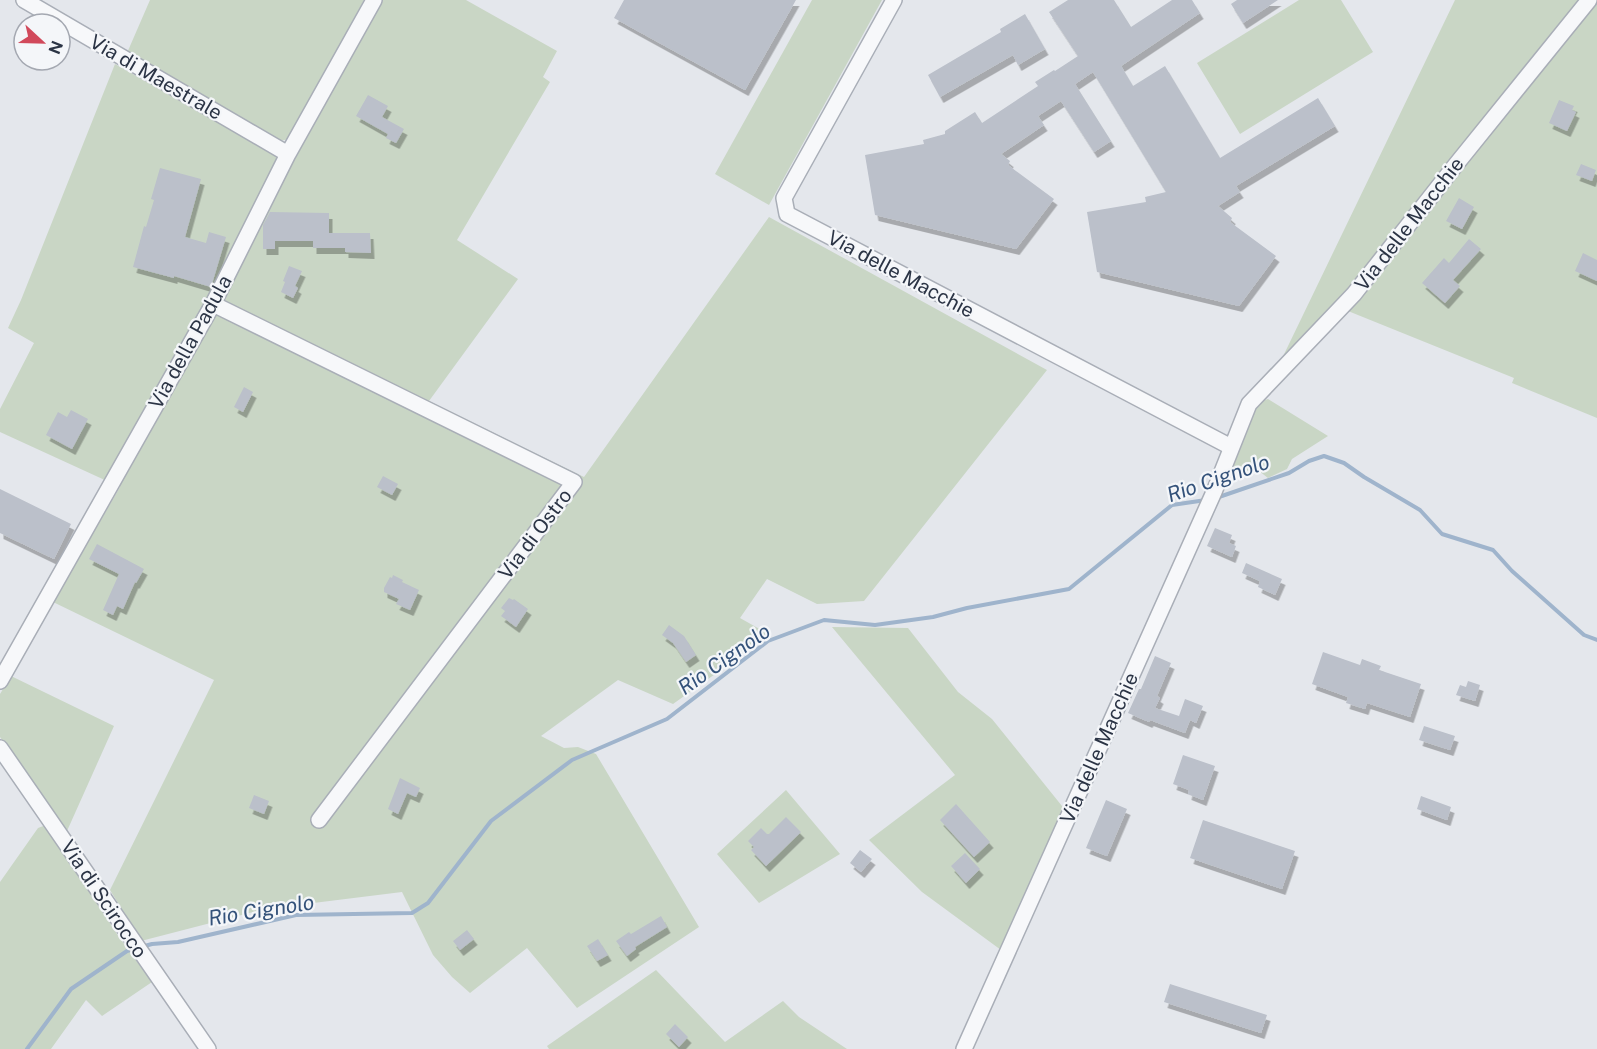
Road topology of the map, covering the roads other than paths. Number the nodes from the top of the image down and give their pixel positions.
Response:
1 (24, 0) edge
2 (374, 0) edge
3 (894, 0) edge
4 (1589, 0) edge
5 (288, 154) junction
6 (213, 304) junction
7 (1231, 447) junction
8 (0, 681) edge
9 (0, 748) edge
10 (319, 820) dead end
11 (208, 1049) edge
12 (964, 1049) edge

1 - 5 street, Via di Maestrale
2 - 5 street, Via della Padula
3 - 7 street, Via delle Macchie
4 - 7 street, Via delle Macchie
5 - 6 street, Via della Padula
6 - 8 street, Via della Padula
6 - 10 street, Via di Ostro
7 - 12 street, Via delle Macchie
9 - 11 street, Via di Scirocco

